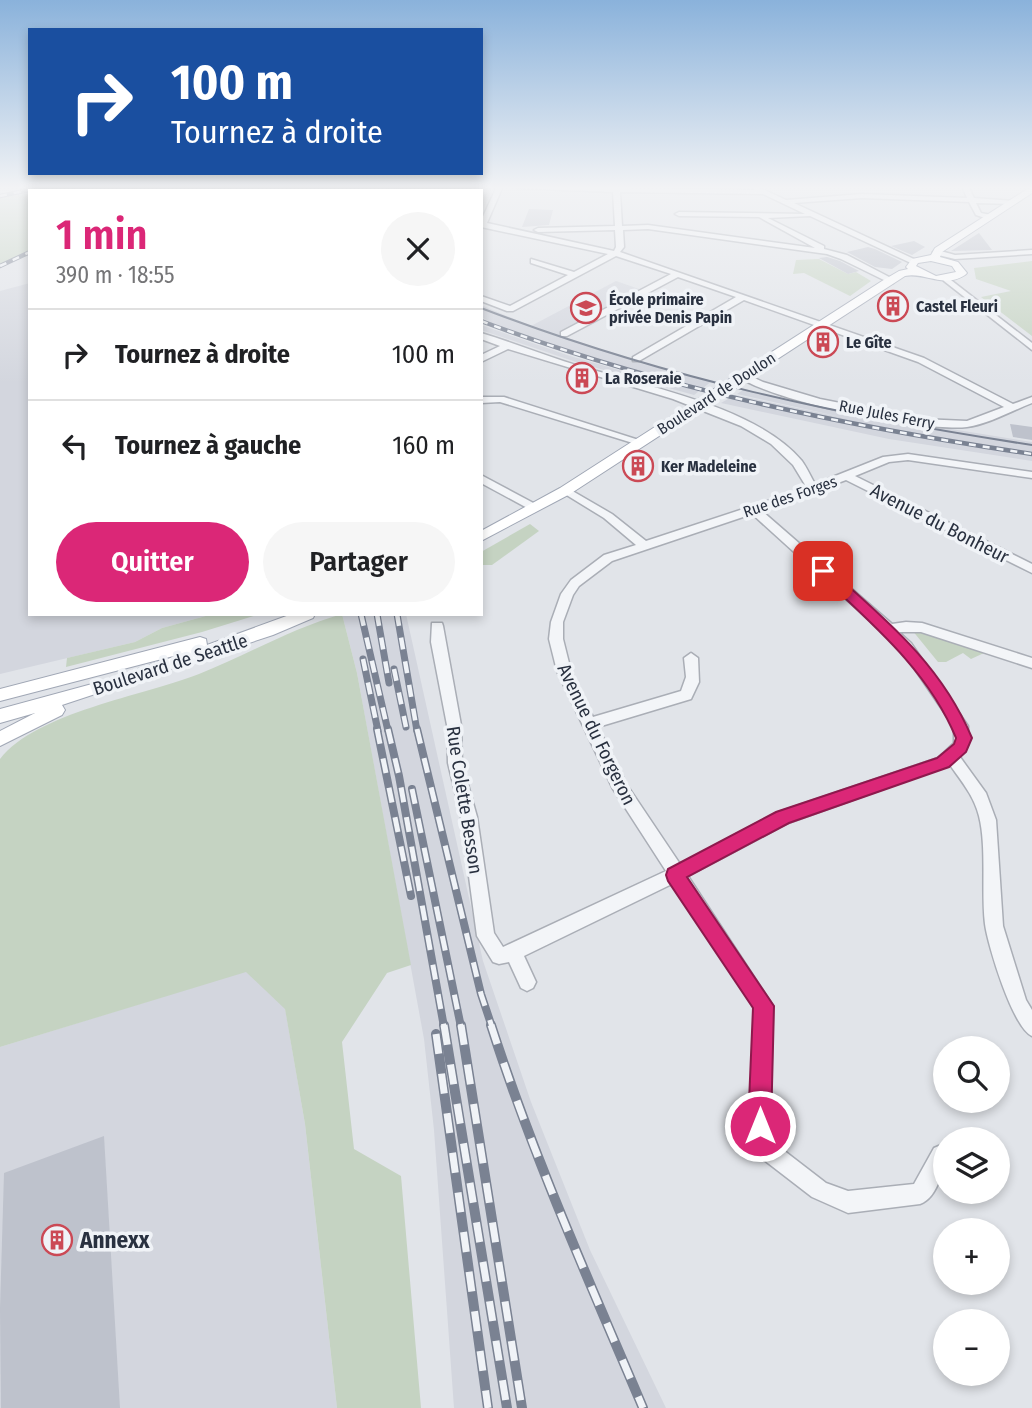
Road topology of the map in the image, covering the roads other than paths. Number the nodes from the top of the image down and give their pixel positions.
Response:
1 (610, 252) edge
2 (824, 252) edge
3 (828, 252) joint
4 (885, 252) edge
5 (941, 252) edge
6 (1032, 252) edge
7 (616, 253) junction
8 (936, 255) junction
9 (951, 259) junction
10 (534, 261) dead end
11 (914, 266) junction
12 (677, 274) junction
13 (574, 275) junction
14 (947, 279) junction
15 (890, 281) junction
16 (741, 298) junction
17 (483, 299) edge
18 (821, 326) junction
19 (564, 334) dead end
20 (483, 337) edge
21 (508, 345) junction
22 (1032, 347) edge
23 (483, 358) edge
24 (636, 359) dead end
25 (743, 376) junction
26 (483, 400) edge
27 (1032, 400) edge
28 (699, 404) junction
29 (1011, 407) junction
30 (640, 442) junction
31 (1032, 475) edge
32 (847, 476) junction
33 (483, 479) edge
34 (812, 488) junction
35 (565, 491) junction
36 (535, 508) junction
37 (753, 509) junction
38 (483, 536) edge
39 (643, 545) junction
40 (1032, 569) edge
41 (288, 616) edge
42 (302, 616) edge
43 (437, 626) dead end
44 (889, 629) junction
45 (220, 648) junction
46 (691, 658) dead end
47 (1032, 663) edge
48 (51, 682) junction
49 (0, 695) edge
50 (31, 707) junction
51 (0, 716) edge
52 (589, 724) junction
53 (0, 739) edge
54 (952, 757) junction
55 (675, 875) junction
56 (513, 952) junction
57 (527, 982) dead end
58 (1032, 1027) edge
59 (933, 1170) edge

1 - 7 street
2 - 3 street
3 - 15 street
4 - 11 street
5 - 8 main road
6 - 9 street
7 - 12 street
7 - 13 street
8 - 9 main road
8 - 11 main road, Boulevard de Doulon
9 - 14 main road
10 - 13 street
11 - 14 main road
11 - 15 main road, Boulevard de Doulon
12 - 16 street
12 - 19 street
13 - 17 street
14 - 22 street
15 - 18 main road, Boulevard de Doulon
16 - 18 street
16 - 24 street
18 - 25 main road, Boulevard de Doulon
18 - 29 street
20 - 21 street
21 - 23 street
21 - 28 street
25 - 28 main road, Boulevard de Doulon
25 - 29 street, Rue Jules Ferry
26 - 30 street
27 - 29 street, Rue Jules Ferry
28 - 30 main road, Boulevard de Doulon
28 - 34 street
30 - 35 main road, Boulevard de Doulon
31 - 32 street, Rue des Forges
32 - 34 street, Rue des Forges
32 - 40 street, Avenue du Bonheur
33 - 36 street
34 - 37 street, Rue des Forges
35 - 36 main road, Boulevard de Doulon
35 - 39 street
36 - 38 main road, Boulevard de Doulon
37 - 39 street, Rue des Forges
37 - 44 street
39 - 52 street, Avenue du Forgeron
41 - 48 main road, Boulevard de Seattle
42 - 45 main road, Boulevard de Seattle
43 - 56 street, Rue Colette Besson
44 - 47 street
44 - 54 street
45 - 50 main road, Boulevard de Seattle
45 - 53 main road
46 - 52 street
48 - 49 main road, Boulevard de Seattle
48 - 50 main road
50 - 51 main road, Boulevard de Seattle
52 - 55 street, Avenue du Forgeron
54 - 55 street
54 - 58 street
55 - 56 street
55 - 59 street, Avenue du Forgeron
56 - 57 street

